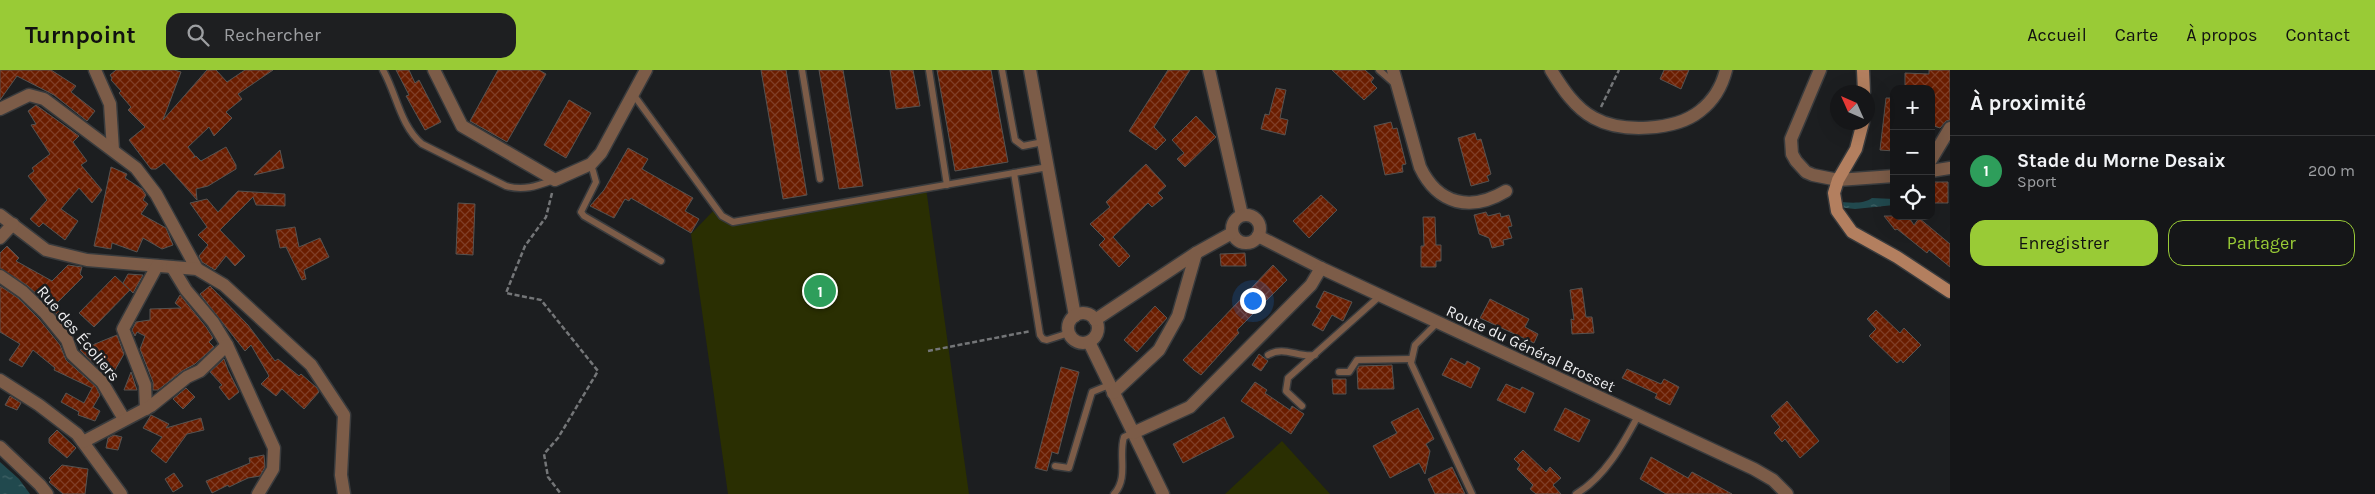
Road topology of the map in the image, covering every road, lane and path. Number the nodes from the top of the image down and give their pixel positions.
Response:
1 (95, 70) edge
2 (383, 70) edge
3 (434, 70) edge
4 (646, 70) edge
5 (802, 70) edge
6 (929, 70) edge
7 (1002, 70) edge
8 (1030, 70) edge
9 (1209, 70) edge
10 (1379, 70) edge
11 (1393, 70) edge
12 (1551, 70) edge
13 (1619, 70) edge
14 (1726, 70) edge
15 (1820, 70) edge
16 (1863, 70) edge
17 (1864, 85) edge
18 (1396, 86) junction
19 (633, 94) junction
20 (0, 109) edge
21 (1598, 113) dead end
22 (1950, 128) edge
23 (1862, 130) edge
24 (1043, 142) junction
25 (113, 150) junction
26 (1935, 153) edge
27 (591, 164) junction
28 (1048, 167) junction
29 (1950, 168) edge
30 (1935, 170) edge
31 (1014, 173) junction
32 (1890, 176) edge
33 (820, 179) dead end
34 (555, 180) junction
35 (1838, 180) junction
36 (947, 185) junction
37 (1506, 192) dead end
38 (0, 215) edge
39 (1242, 215) junction
40 (13, 224) junction
41 (1232, 233) junction
42 (1258, 236) junction
43 (0, 238) edge
44 (1196, 254) junction
45 (661, 261) dead end
46 (157, 266) junction
47 (172, 267) junction
48 (1321, 268) junction
49 (197, 269) junction
50 (0, 276) edge
51 (1950, 292) edge
52 (1381, 295) junction
53 (1075, 316) junction
54 (1095, 320) junction
55 (1439, 322) junction
56 (1040, 329) junction
57 (1068, 333) junction
58 (1089, 342) junction
59 (227, 345) junction
60 (928, 351) dead end
61 (1268, 355) dead end
62 (1315, 355) junction
63 (1411, 359) junction
64 (1339, 372) dead end
65 (0, 380) edge
66 (1111, 389) junction
67 (1302, 406) dead end
68 (146, 409) junction
69 (1638, 416) junction
70 (124, 419) junction
71 (1133, 433) junction
72 (83, 442) junction
73 (0, 447) edge
74 (1055, 466) dead end
75 (47, 494) edge
76 (121, 494) edge
77 (258, 494) edge
78 (344, 494) edge
79 (561, 494) edge
80 (1114, 494) edge
81 (1163, 494) edge
82 (1472, 494) edge
83 (1576, 494) edge
84 (1787, 494) edge

1 - 25 street
2 - 34 lane
3 - 34 street
4 - 19 street
5 - 33 lane
6 - 36 lane
7 - 24 lane
8 - 24 street
9 - 39 street
10 - 18 lane
11 - 18 street
12 - 14 street
13 - 21 path
15 - 35 street
16 - 17 main road
18 - 37 street
19 - 27 street
19 - 36 lane
20 - 25 street
22 - 26 street
23 - 35 main road
24 - 28 street
25 - 49 street
27 - 34 street
27 - 45 lane
28 - 31 lane
28 - 53 street
29 - 30 street
31 - 36 lane
31 - 56 lane
32 - 35 street
34 - 79 path
35 - 51 main road
38 - 40 street
39 - 41 street
39 - 42 street
40 - 43 street
40 - 46 street
41 - 42 street
41 - 44 street
42 - 48 street, Route du Général Brosset
44 - 54 street
44 - 66 street
46 - 47 street
46 - 68 street
47 - 49 street
47 - 59 street
48 - 52 street, Route du Général Brosset
48 - 71 street
49 - 78 street
50 - 70 street, Rue des Écoliers
52 - 55 street, Route du Général Brosset
52 - 62 lane
53 - 54 street
53 - 57 street
54 - 58 street
55 - 63 lane
55 - 69 street, Route du Général Brosset
56 - 57 lane
56 - 60 path
57 - 58 street
58 - 66 street
59 - 68 street
59 - 77 street
61 - 62 lane
62 - 67 lane
63 - 64 lane
63 - 82 lane
65 - 72 street
66 - 71 street
66 - 74 lane
68 - 70 street
69 - 83 lane
69 - 84 street, Route du Général Brosset
70 - 72 street
71 - 80 lane
71 - 81 street
72 - 76 street
73 - 75 street

